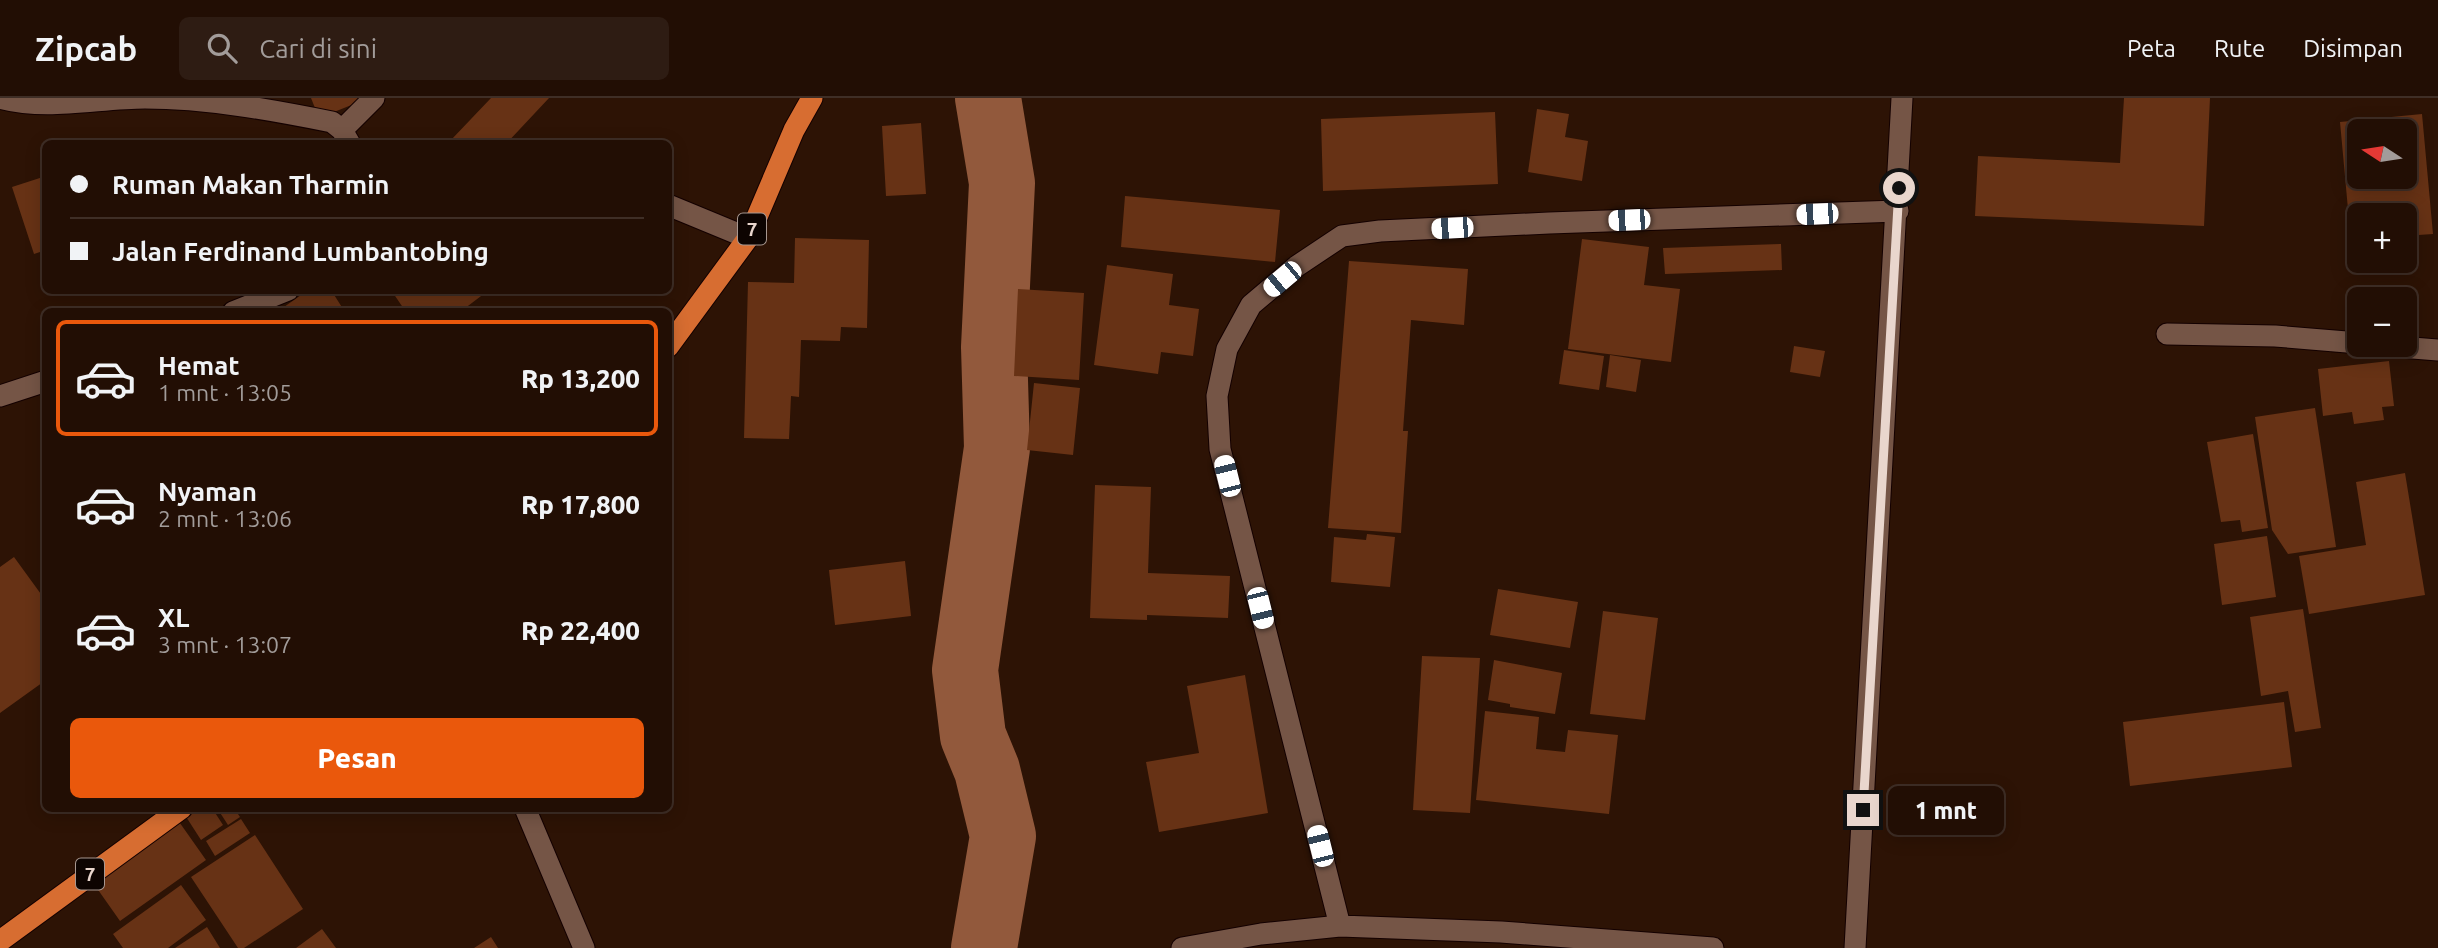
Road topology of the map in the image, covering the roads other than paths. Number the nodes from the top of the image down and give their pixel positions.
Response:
1 (0, 98) edge
2 (374, 98) edge
3 (812, 98) edge
4 (1902, 98) edge
5 (346, 137) edge
6 (672, 207) edge
7 (1898, 211) junction
8 (748, 238) junction
9 (278, 294) edge
10 (243, 308) edge
11 (2167, 334) dead end
12 (672, 342) edge
13 (2347, 342) edge
14 (2417, 348) edge
15 (2438, 350) edge
16 (42, 382) edge
17 (0, 396) edge
18 (177, 812) edge
19 (526, 812) edge
20 (1339, 926) junction
21 (0, 941) edge
22 (584, 948) edge
23 (1182, 948) edge
24 (1713, 948) edge
25 (1855, 948) edge

1 - 5 street
2 - 5 street
3 - 8 highway, 7
4 - 7 street
6 - 8 street
7 - 20 street
7 - 25 street
8 - 12 highway, 7
9 - 10 street
11 - 13 street
14 - 15 street
16 - 17 street
18 - 21 highway, 7
19 - 22 street
20 - 23 street
20 - 24 street

